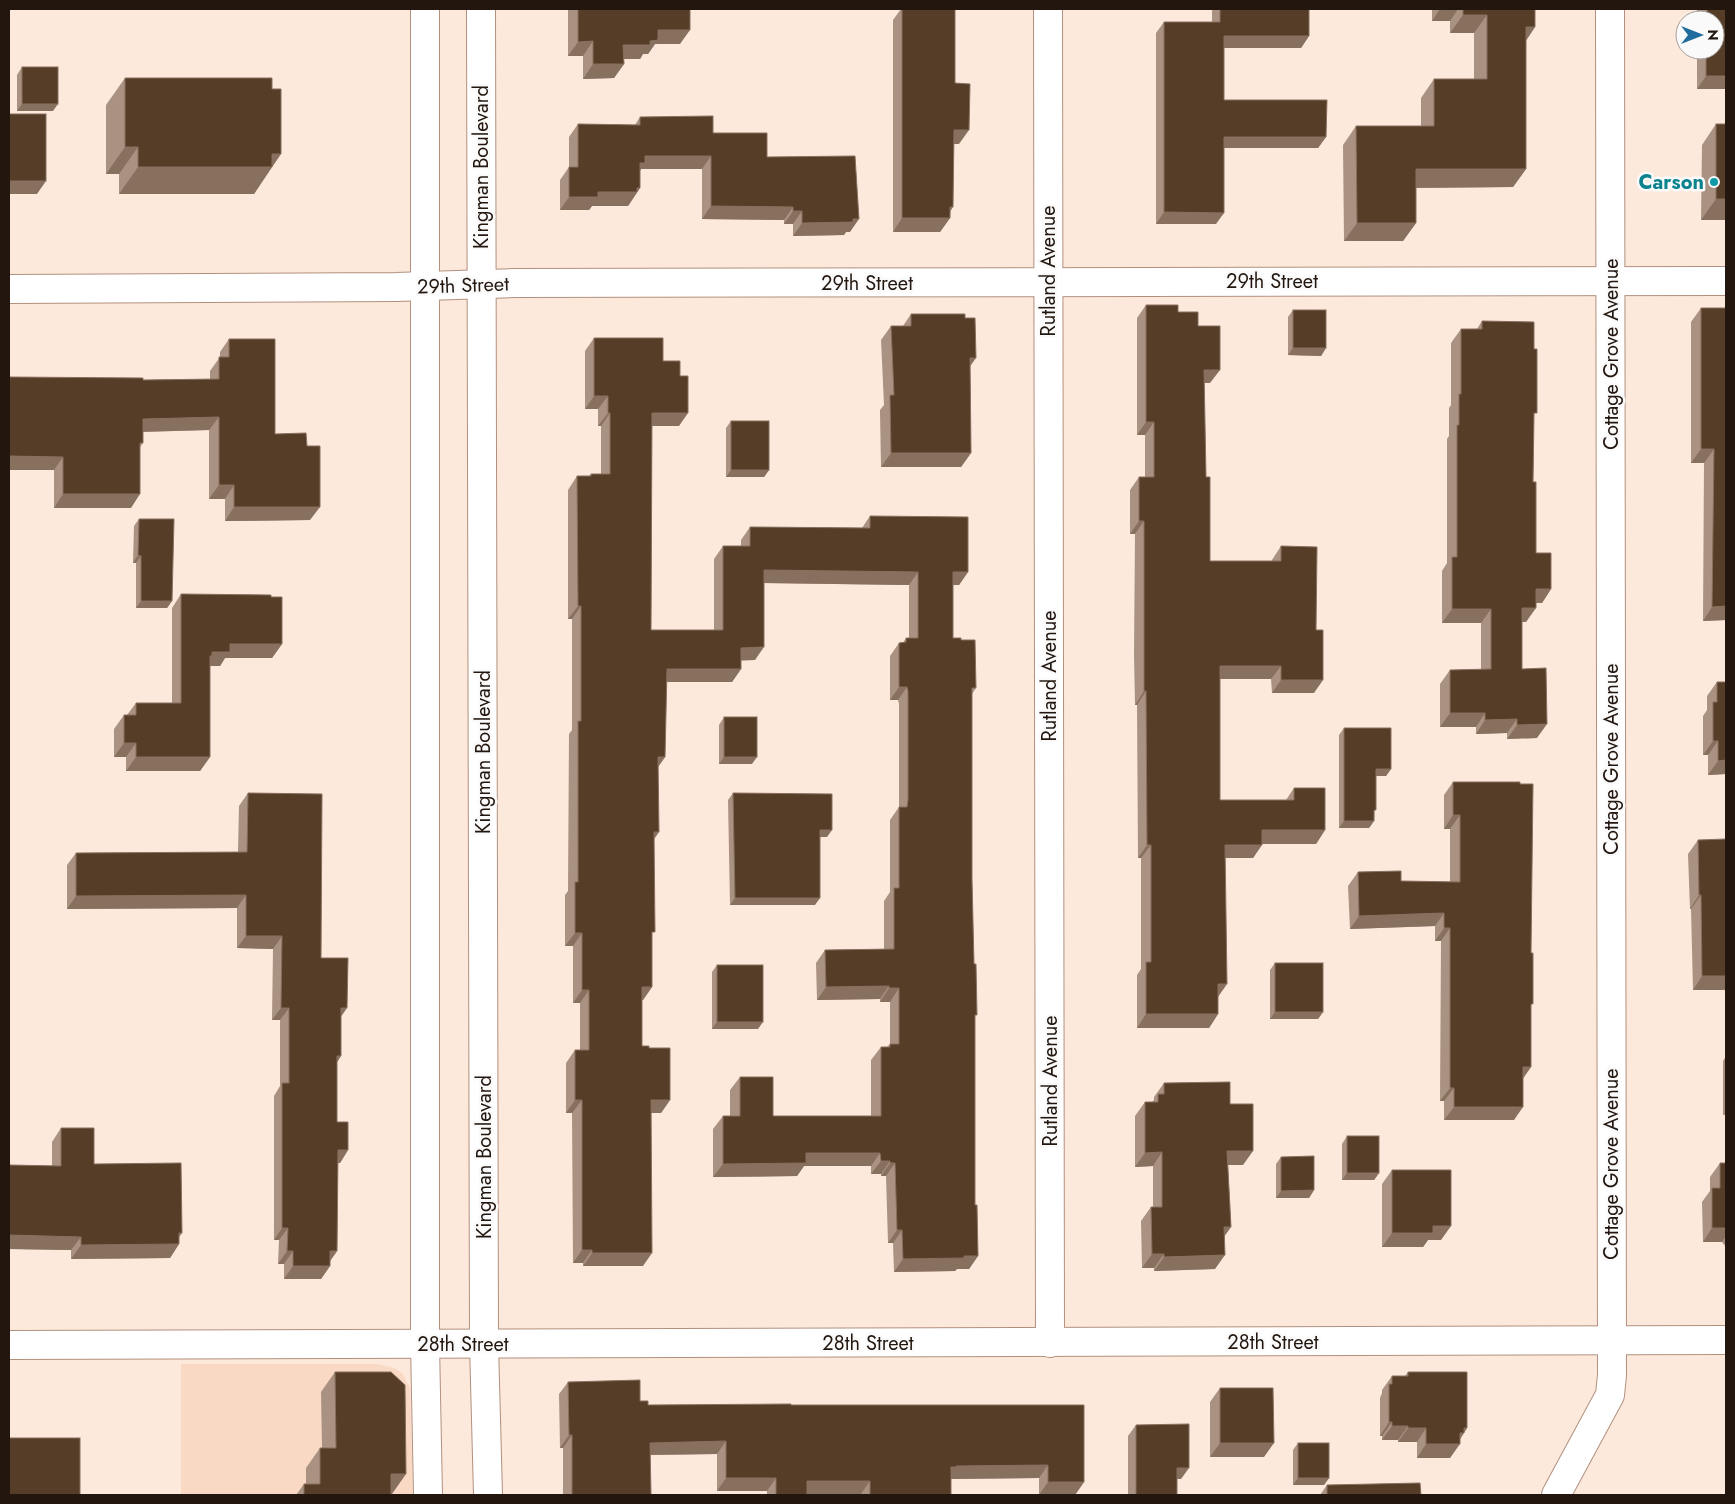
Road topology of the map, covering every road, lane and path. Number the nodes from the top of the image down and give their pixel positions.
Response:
1 (425, 9) edge
2 (481, 9) edge
3 (1048, 9) edge
4 (1610, 9) edge
5 (1611, 281) junction
6 (1726, 281) edge
7 (1048, 282) junction
8 (482, 285) junction
9 (425, 286) junction
10 (9, 289) edge
11 (1611, 1340) junction
12 (1726, 1340) edge
13 (1050, 1343) junction
14 (424, 1344) junction
15 (484, 1344) junction
16 (9, 1345) edge
17 (428, 1495) edge
18 (488, 1495) edge
19 (1556, 1495) edge

1 - 9 street
2 - 8 street, Kingman Boulevard
3 - 7 street, Rutland Avenue
4 - 5 street, Cottage Grove Avenue
5 - 6 street, 29th Street
5 - 7 street, 29th Street
5 - 11 street, Cottage Grove Avenue
7 - 8 street, 29th Street
7 - 13 street, Rutland Avenue
8 - 9 street, 29th Street
8 - 15 street, Kingman Boulevard
9 - 10 street, 29th Street
9 - 14 street
11 - 12 street, 28th Street
11 - 13 street, 28th Street
11 - 19 street, Cottage Grove Avenue
13 - 15 street, 28th Street
14 - 15 street, 28th Street
14 - 16 street, 28th Street
14 - 17 street
15 - 18 street, Kingman Boulevard

